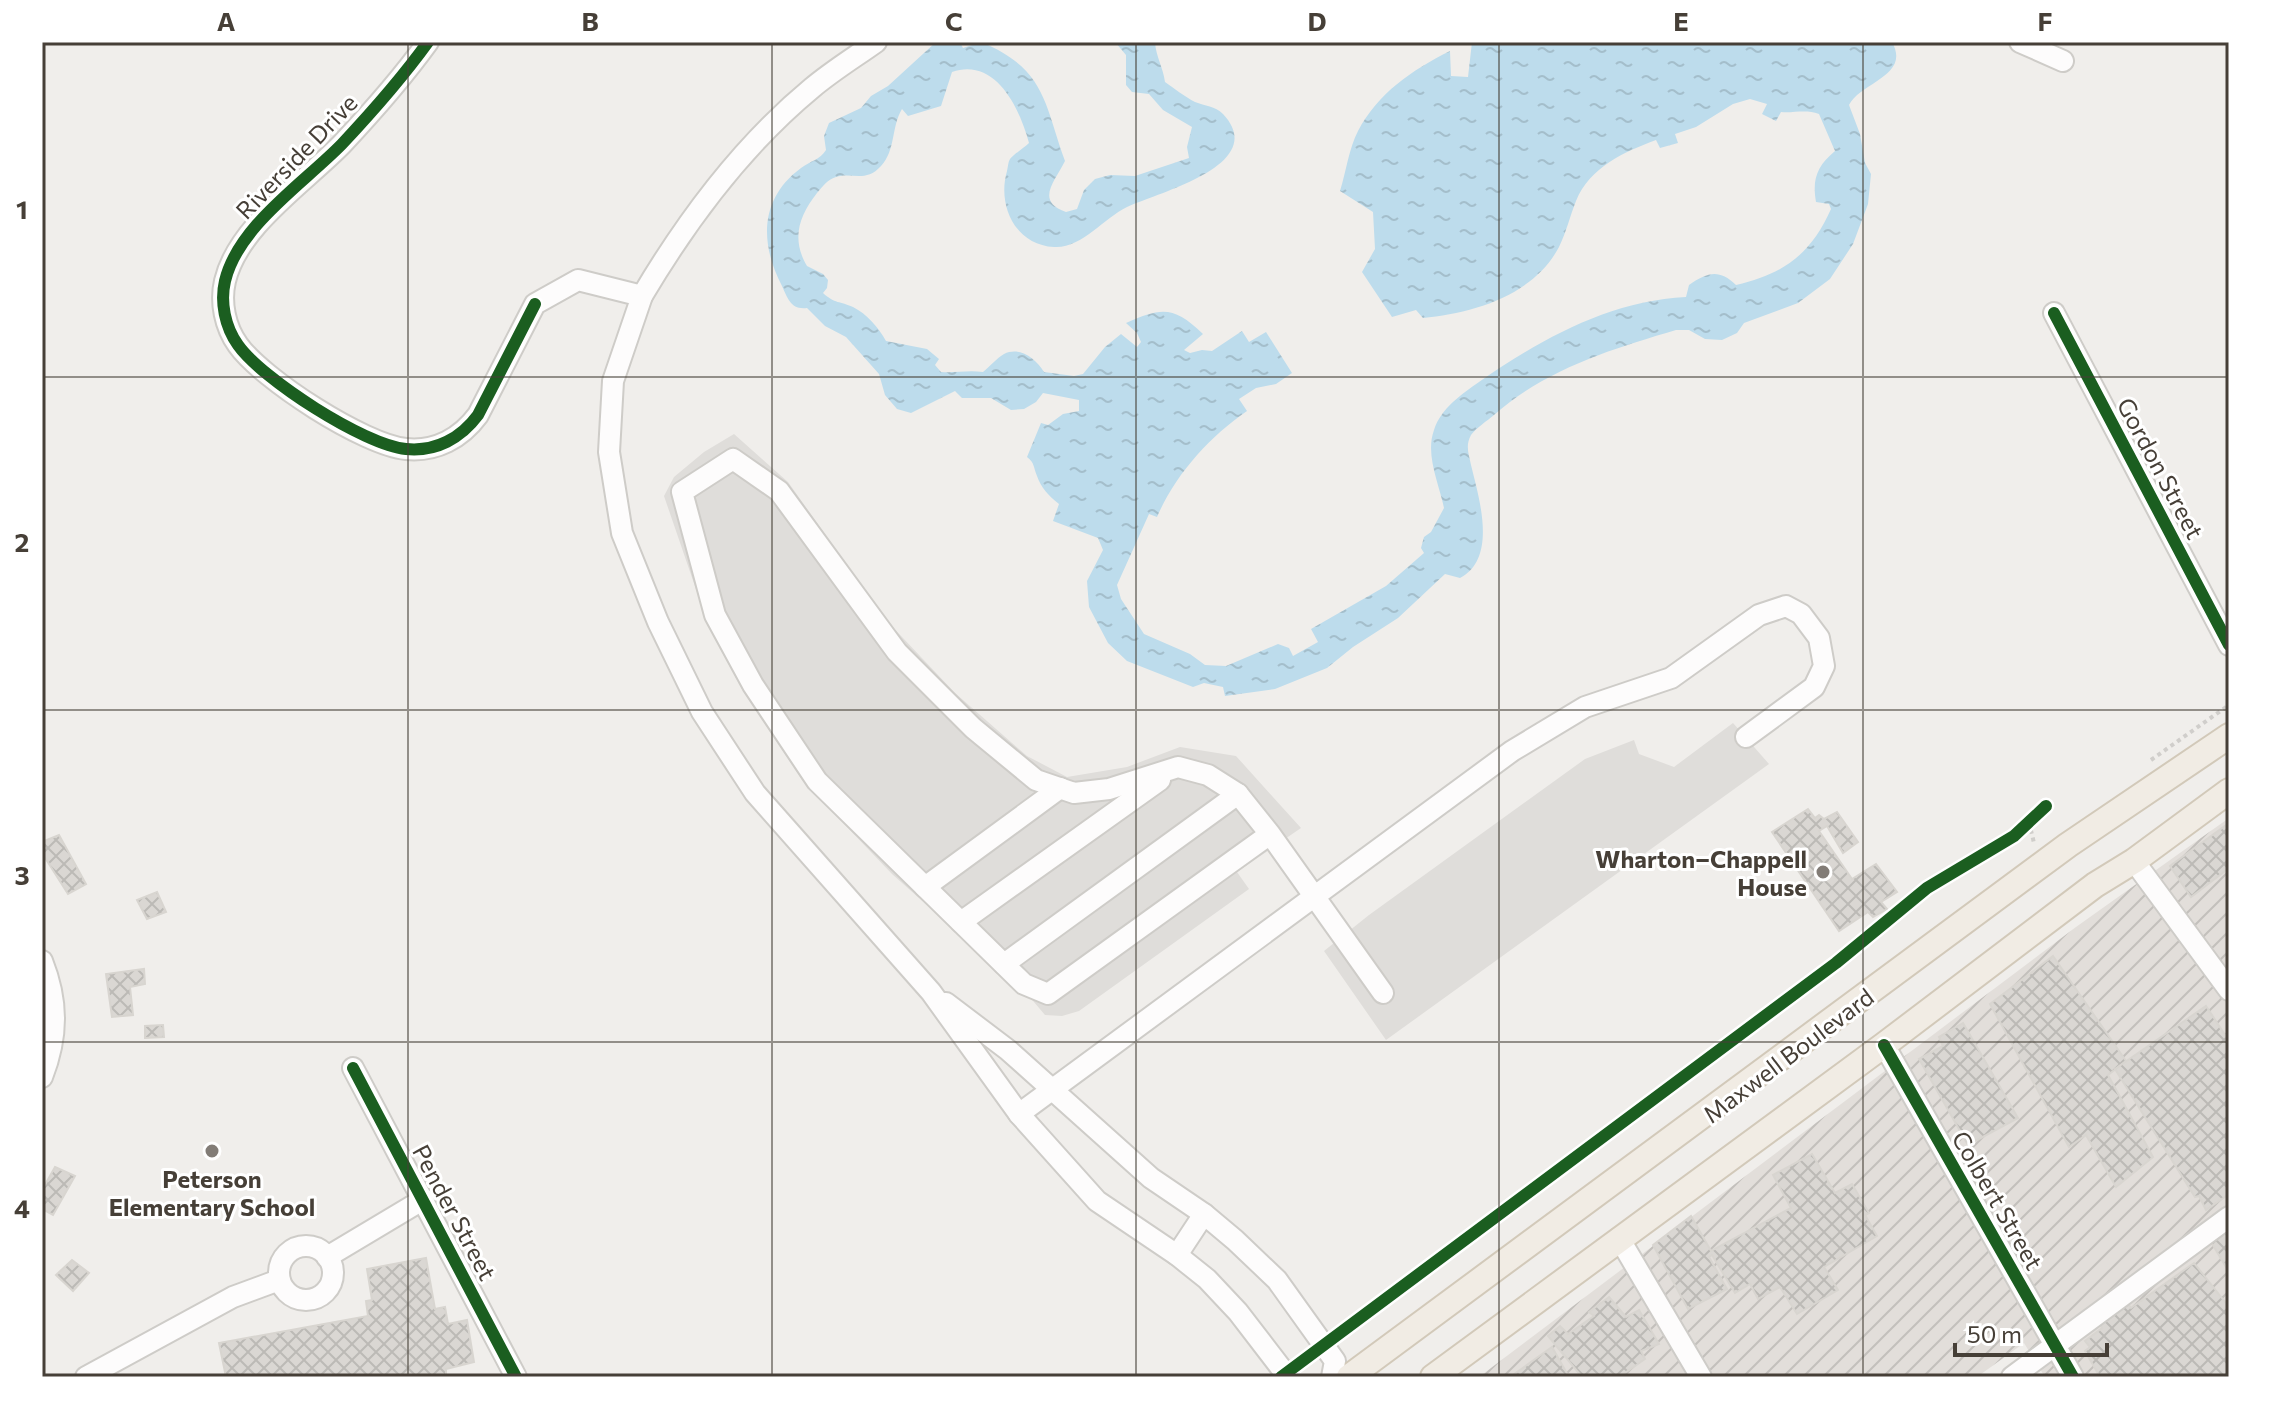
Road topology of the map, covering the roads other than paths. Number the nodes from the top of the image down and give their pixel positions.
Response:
1 (428, 42) edge
2 (876, 42) edge
3 (2020, 42) edge
4 (2063, 61) dead end
5 (642, 296) junction
6 (2054, 313) dead end
7 (2229, 645) edge
8 (2229, 736) edge
9 (1746, 737) dead end
10 (1178, 767) junction
11 (1060, 788) junction
12 (2229, 791) edge
13 (1238, 794) junction
14 (1270, 834) junction
15 (2134, 861) junction
16 (925, 887) junction
17 (1314, 896) junction
18 (961, 922) junction
19 (42, 961) edge
20 (1004, 964) junction
21 (2229, 990) edge
22 (931, 992) junction
23 (1383, 993) dead end
24 (1884, 1045) junction
25 (353, 1068) dead end
26 (42, 1077) edge
27 (1052, 1088) junction
28 (1019, 1114) junction
29 (424, 1199) junction
30 (1204, 1214) junction
31 (2229, 1217) edge
32 (1619, 1238) junction
33 (1177, 1255) junction
34 (327, 1257) junction
35 (279, 1280) junction
36 (2056, 1346) junction
37 (86, 1377) edge
38 (516, 1377) edge
39 (1288, 1377) edge
40 (1332, 1377) edge
41 (1349, 1377) edge
42 (1433, 1377) edge
43 (1701, 1377) edge
44 (2012, 1377) edge
45 (2073, 1377) edge

1 - 5 street, Riverside Drive
2 - 5 street
3 - 4 street
5 - 22 street
6 - 7 street, Gordon Street
8 - 41 main road, Maxwell Boulevard
9 - 17 street
10 - 11 street
10 - 13 street
10 - 18 street
11 - 16 street
11 - 16 street
12 - 15 main road, Maxwell Boulevard
13 - 14 street
13 - 20 street
14 - 17 street
14 - 20 street
15 - 21 street
15 - 24 main road, Maxwell Boulevard
16 - 18 street
17 - 23 street
17 - 27 street
18 - 20 street
19 - 26 street
22 - 27 street
22 - 28 street
24 - 32 main road, Maxwell Boulevard
24 - 36 street, Colbert Street
25 - 29 street, Pender Street
27 - 28 street
27 - 30 street
28 - 33 street
29 - 34 street
29 - 38 street, Pender Street
30 - 33 street
30 - 40 street
31 - 36 street
32 - 42 main road, Maxwell Boulevard
32 - 43 street
33 - 39 street
34 - 35 street
34 - 35 street
35 - 37 street
36 - 44 street
36 - 45 street, Colbert Street

